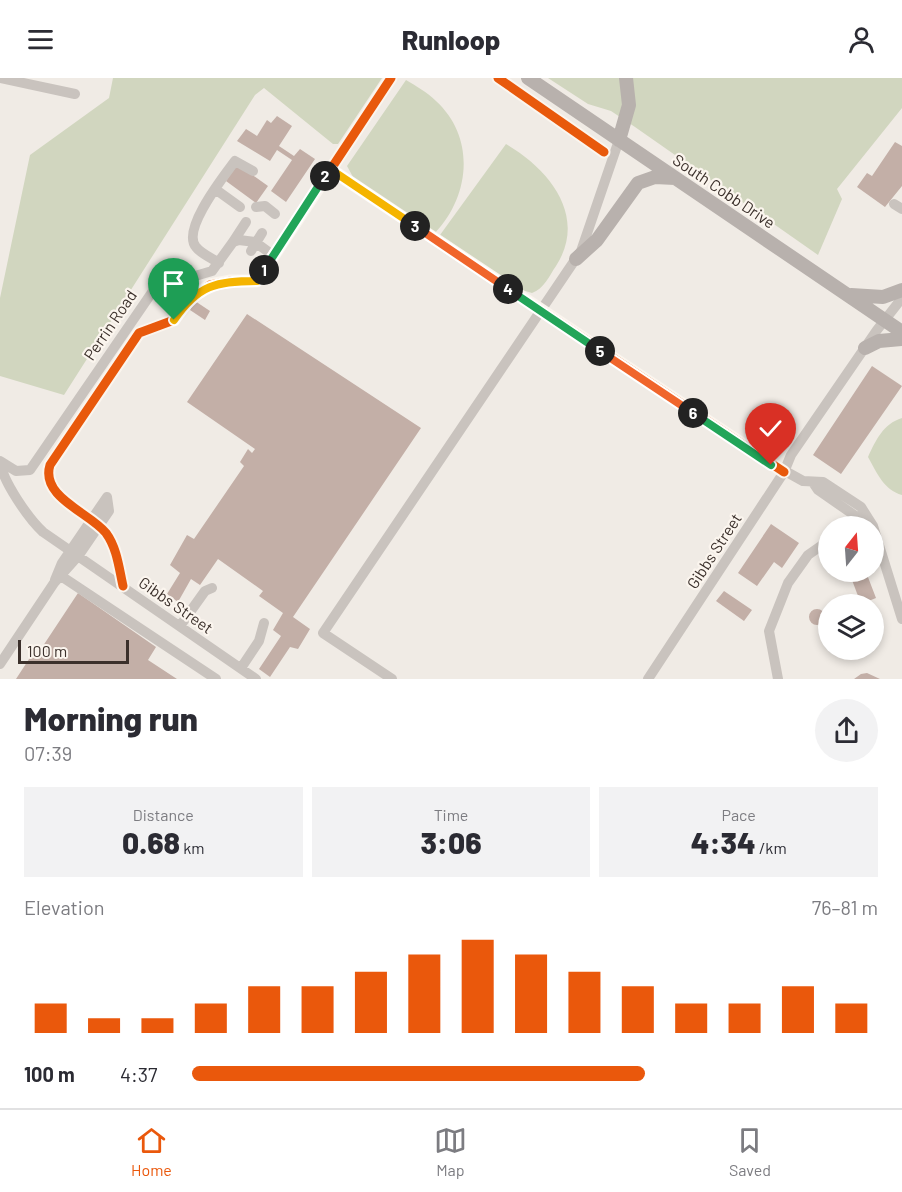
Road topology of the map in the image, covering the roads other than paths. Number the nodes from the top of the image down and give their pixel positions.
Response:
1 (0, 78) edge
2 (391, 78) edge
3 (528, 78) edge
4 (626, 78) edge
5 (75, 94) dead end
6 (619, 140) junction
7 (330, 169) junction
8 (253, 171) dead end
9 (675, 178) junction
10 (215, 189) junction
11 (240, 207) dead end
12 (256, 207) dead end
13 (274, 214) dead end
14 (246, 222) dead end
15 (233, 242) junction
16 (274, 256) junction
17 (576, 259) junction
18 (219, 263) junction
19 (902, 290) edge
20 (848, 295) junction
21 (902, 298) edge
22 (541, 311) junction
23 (885, 320) junction
24 (902, 332) edge
25 (902, 339) edge
26 (865, 348) junction
27 (0, 461) edge
28 (784, 472) junction
29 (854, 516) edge
30 (94, 522) junction
31 (818, 548) edge
32 (75, 552) junction
33 (884, 565) edge
34 (58, 580) junction
35 (123, 586) junction
36 (212, 588) dead end
37 (902, 619) edge
38 (264, 623) dead end
39 (180, 626) junction
40 (0, 664) edge
41 (241, 668) junction
42 (216, 679) edge
43 (256, 679) edge
44 (392, 679) edge
45 (648, 679) edge
46 (778, 679) edge

1 - 5 street
2 - 7 street
3 - 6 main road, South Cobb Drive
4 - 6 main road
6 - 9 main road, South Cobb Drive
6 - 17 street
7 - 16 street
7 - 22 street
8 - 10 street
9 - 17 main road
9 - 20 main road, South Cobb Drive
10 - 11 street
10 - 18 street
12 - 13 street
14 - 15 street, Perrin Road
15 - 16 street
15 - 18 street, Perrin Road
16 - 30 street
17 - 22 street
18 - 27 street, Perrin Road
19 - 20 main road
20 - 23 main road, South Cobb Drive
21 - 23 street, Gibbs Street
22 - 28 street
22 - 44 street
23 - 24 main road, South Cobb Drive
23 - 26 street, Gibbs Street
25 - 26 main road
26 - 28 street, Gibbs Street
27 - 32 street, Gibbs Street
28 - 29 street
28 - 45 street, Gibbs Street
30 - 32 street
30 - 35 street
31 - 46 street
32 - 34 street
32 - 35 street, Gibbs Street
33 - 37 street
34 - 40 street
34 - 42 street
35 - 39 street, Gibbs Street
36 - 39 street
38 - 41 street
39 - 41 street, Gibbs Street
41 - 43 street, Gibbs Street

